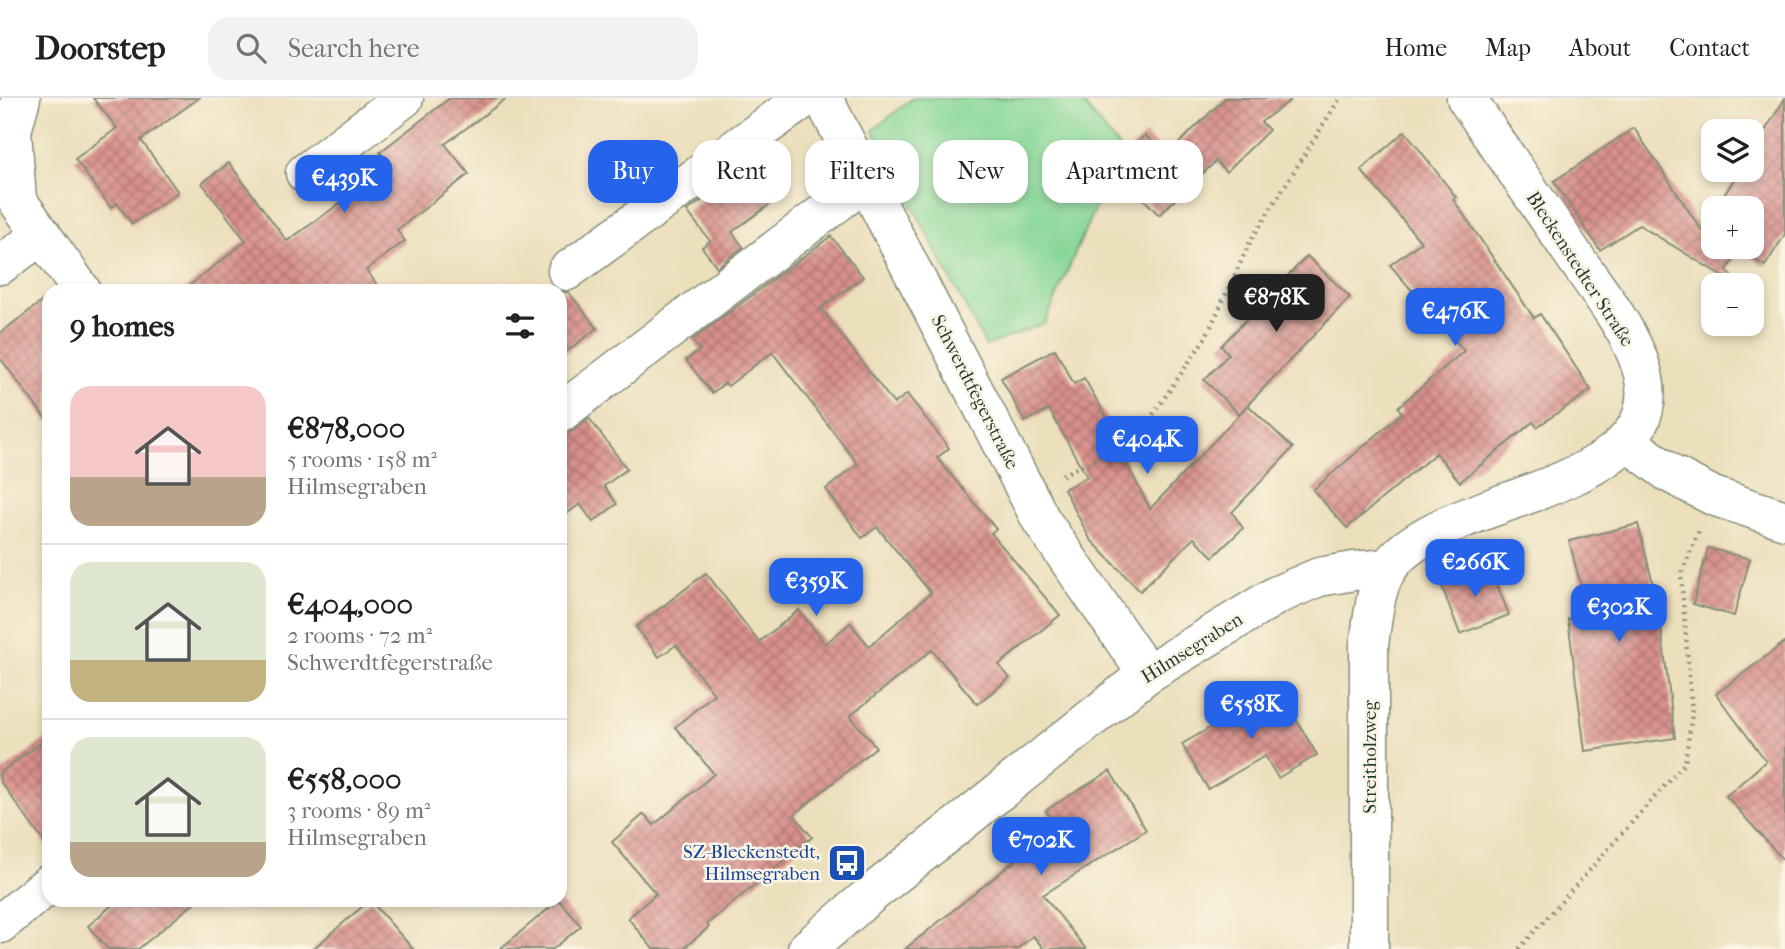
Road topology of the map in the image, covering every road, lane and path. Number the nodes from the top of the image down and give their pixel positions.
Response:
1 (404, 98) edge
2 (805, 98) edge
3 (823, 98) edge
4 (1340, 98) edge
5 (1466, 98) edge
6 (11, 117) edge
7 (845, 140) edge
8 (305, 173) dead end
9 (837, 203) edge
10 (877, 203) edge
11 (42, 235) junction
12 (0, 265) edge
13 (567, 271) dead end
14 (76, 284) edge
15 (567, 408) edge
16 (1626, 441) junction
17 (1027, 493) junction
18 (1713, 496) junction
19 (1785, 520) edge
20 (1388, 568) junction
21 (1147, 674) junction
22 (42, 890) edge
23 (0, 924) edge
24 (807, 949) edge
25 (1369, 949) edge
26 (1519, 949) edge

1 - 8 street
2 - 13 street
3 - 7 street, Schwerdtfegerstraße
4 - 17 path
5 - 16 street, Bleckenstedter Straße
6 - 11 street
9 - 15 street
10 - 17 street, Schwerdtfegerstraße
11 - 12 street
11 - 14 street
16 - 18 street
16 - 20 street
17 - 21 street, Schwerdtfegerstraße
18 - 19 street
18 - 26 path
20 - 21 street, Hilmsegraben
20 - 25 street, Streitholzweg
21 - 24 street, Hilmsegraben
22 - 23 street

